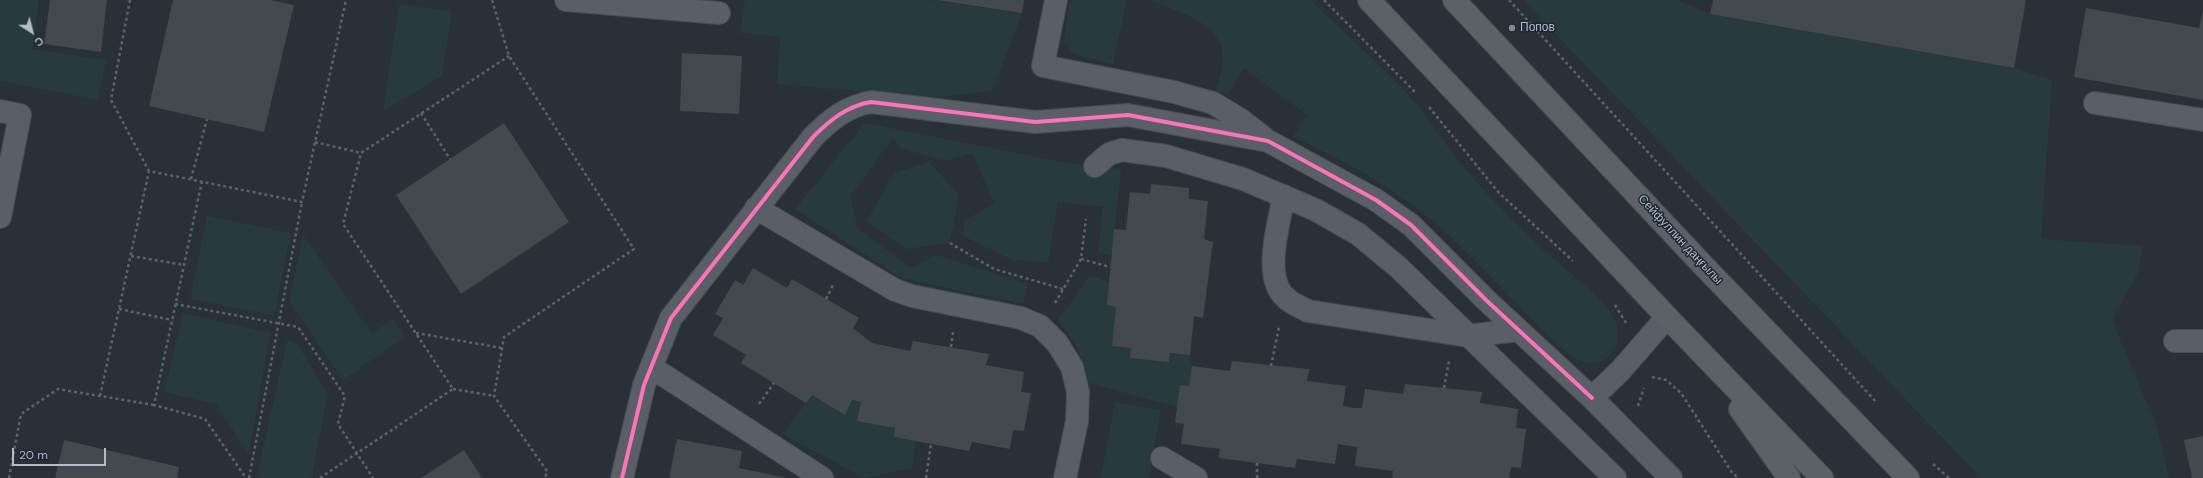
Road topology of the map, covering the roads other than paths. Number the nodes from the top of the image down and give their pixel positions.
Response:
1 (566, 0) edge
2 (1056, 0) edge
3 (1369, 0) edge
4 (1454, 0) edge
5 (719, 13) dead end
6 (2095, 103) dead end
7 (0, 111) edge
8 (2203, 120) edge
9 (1268, 141) junction
10 (1095, 166) dead end
11 (1284, 196) junction
12 (756, 208) junction
13 (0, 217) edge
14 (1667, 317) junction
15 (1518, 330) junction
16 (1468, 336) junction
17 (2175, 341) dead end
18 (2203, 341) edge
19 (1697, 348) junction
20 (651, 368) junction
21 (1592, 398) junction
22 (1162, 458) dead end
23 (1906, 475) edge
24 (622, 478) edge
25 (822, 478) edge
26 (1066, 478) edge
27 (1196, 478) edge
28 (1615, 478) edge
29 (1671, 478) edge
30 (1789, 478) edge
31 (1822, 478) edge

1 - 5 street
2 - 9 street
3 - 14 main road
4 - 23 main road, Сейфуллин даңғылы
6 - 8 street
7 - 13 street
9 - 12 street
9 - 15 street
10 - 11 street
11 - 16 street
11 - 16 street
12 - 20 street
12 - 26 street
14 - 19 main road
14 - 21 street
15 - 16 street
15 - 21 street
16 - 28 street
17 - 18 street
19 - 30 main road
19 - 31 main road
20 - 24 street
20 - 25 street
21 - 29 street
22 - 27 street

